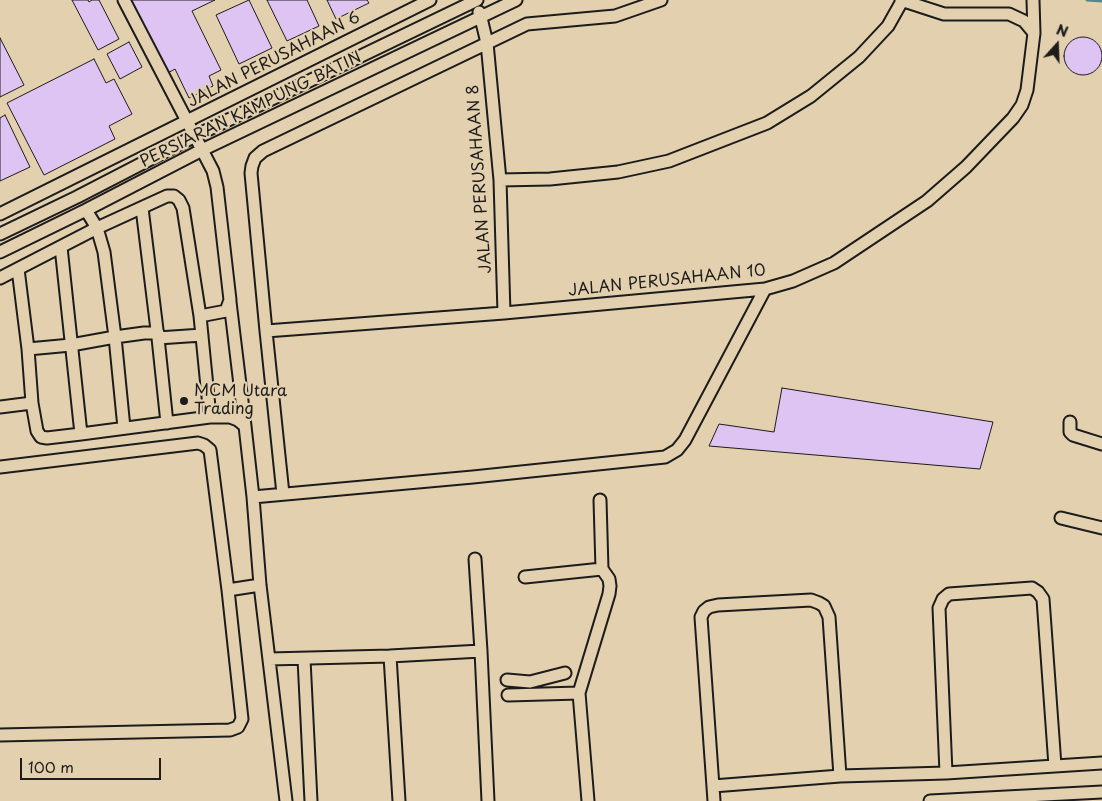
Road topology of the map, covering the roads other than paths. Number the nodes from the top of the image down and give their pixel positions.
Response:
1 (124, 0) edge
2 (430, 0) edge
3 (516, 0) edge
4 (660, 0) edge
5 (1033, 0) edge
6 (476, 1) edge
7 (901, 1) edge
8 (481, 18) junction
9 (1034, 33) junction
10 (487, 43) junction
11 (187, 122) junction
12 (195, 136) junction
13 (202, 150) junction
14 (500, 180) junction
15 (142, 208) junction
16 (86, 210) junction
17 (0, 214) edge
18 (97, 228) junction
19 (0, 234) edge
20 (61, 246) junction
21 (0, 252) edge
22 (18, 269) junction
23 (0, 278) edge
24 (765, 289) junction
25 (230, 300) junction
26 (504, 313) junction
27 (200, 316) junction
28 (266, 331) junction
29 (158, 335) junction
30 (202, 335) junction
31 (116, 337) junction
32 (71, 345) junction
33 (28, 349) junction
34 (32, 403) junction
35 (0, 407) edge
36 (210, 417) junction
37 (1070, 422) dead end
38 (167, 424) junction
39 (244, 426) junction
40 (124, 428) junction
41 (81, 434) junction
42 (1102, 444) edge
43 (0, 467) edge
44 (282, 494) junction
45 (253, 497) junction
46 (600, 500) dead end
47 (1061, 518) dead end
48 (1102, 528) edge
49 (475, 559) dead end
50 (602, 568) junction
51 (525, 577) dead end
52 (260, 585) junction
53 (228, 590) junction
54 (481, 651) junction
55 (390, 656) junction
56 (269, 658) junction
57 (304, 658) junction
58 (564, 673) dead end
59 (507, 680) dead end
60 (529, 688) junction
61 (579, 693) junction
62 (508, 695) dead end
63 (0, 735) edge
64 (1102, 763) edge
65 (1055, 766) junction
66 (946, 773) junction
67 (840, 776) junction
68 (713, 786) junction
69 (1102, 792) edge
70 (286, 801) edge
71 (311, 801) edge
72 (399, 801) edge
73 (488, 801) edge
74 (588, 801) edge
75 (714, 801) edge
76 (930, 801) edge

1 - 11 street
2 - 11 street, JALAN PERUSAHAAN 6
3 - 8 street, PERSIARAN KAMPUNG BATIN
4 - 10 street
5 - 9 street, JALAN PERUSAHAAN 10
6 - 8 street, JALAN PERUSAHAAN 8
6 - 12 street, PERSIARAN KAMPUNG BATIN
7 - 9 street
7 - 14 street
8 - 10 street, JALAN PERUSAHAAN 8
8 - 13 street, PERSIARAN KAMPUNG BATIN
9 - 24 street, JALAN PERUSAHAAN 10
10 - 14 street, JALAN PERUSAHAAN 8
10 - 28 street
11 - 12 street
11 - 17 street, JALAN PERUSAHAAN 6
12 - 13 street
12 - 19 street, PERSIARAN KAMPUNG BATIN
13 - 16 street, PERSIARAN KAMPUNG BATIN
13 - 25 street
14 - 26 street, JALAN PERUSAHAAN 8
15 - 18 street
15 - 27 street
15 - 29 street
16 - 18 street
16 - 21 street, PERSIARAN KAMPUNG BATIN
18 - 20 street
18 - 31 street
20 - 22 street
20 - 32 street
22 - 23 street
22 - 33 street
24 - 26 street, JALAN PERUSAHAAN 10
24 - 44 street
25 - 27 street
25 - 39 street
26 - 28 street, JALAN PERUSAHAAN 10
27 - 30 street
28 - 44 street
29 - 30 street
29 - 31 street
29 - 38 street
30 - 36 street
31 - 32 street
31 - 40 street
32 - 33 street
32 - 41 street
33 - 34 street
34 - 35 street
34 - 41 street
36 - 38 street
36 - 39 street
37 - 42 street
38 - 40 street
39 - 45 street
40 - 41 street
43 - 53 street
44 - 45 street
45 - 52 street
46 - 50 street
47 - 48 street
49 - 54 street
50 - 51 street
50 - 61 street
52 - 53 street
52 - 56 street
53 - 63 street
54 - 55 street
54 - 73 street
55 - 57 street
55 - 72 street
56 - 57 street
56 - 70 street
57 - 71 street
58 - 60 street
59 - 60 street
60 - 61 street
60 - 62 street
61 - 74 street
64 - 65 street
65 - 66 street
65 - 66 street
66 - 67 street
67 - 68 street
67 - 68 street
68 - 75 street
69 - 76 street

